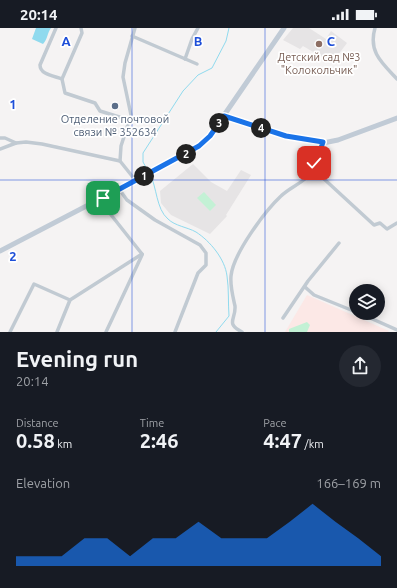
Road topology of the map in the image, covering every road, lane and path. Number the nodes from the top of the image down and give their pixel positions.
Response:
1 (56, 28) edge
2 (81, 28) edge
3 (135, 28) edge
4 (198, 28) edge
5 (284, 28) edge
6 (375, 28) edge
7 (132, 36) junction
8 (185, 59) junction
9 (197, 64) dead end
10 (62, 79) junction
11 (397, 79) edge
12 (224, 116) junction
13 (397, 118) edge
14 (129, 120) junction
15 (0, 138) edge
16 (323, 142) junction
17 (16, 143) junction
18 (0, 149) edge
19 (120, 161) junction
20 (314, 163) junction
21 (136, 181) junction
22 (119, 190) junction
23 (103, 198) junction
24 (397, 223) edge
25 (339, 243) dead end
26 (0, 251) edge
27 (142, 254) junction
28 (305, 287) junction
29 (70, 300) junction
30 (349, 309) edge
31 (283, 318) dead end
32 (375, 320) edge
33 (397, 330) edge
34 (10, 332) edge
35 (57, 332) edge
36 (106, 332) edge
37 (175, 332) edge
38 (242, 332) edge

1 - 10 street
2 - 10 street
3 - 7 street
4 - 8 street
5 - 12 street
6 - 11 street
7 - 8 street
7 - 14 street
8 - 9 street
10 - 14 street
12 - 16 street
12 - 21 street
13 - 16 street
14 - 19 street
15 - 17 street
16 - 20 street
17 - 18 street
17 - 19 street
19 - 21 street
20 - 24 street
20 - 38 street
21 - 22 street
22 - 23 street
22 - 37 street
23 - 26 street
23 - 27 street
25 - 28 street
27 - 29 street
27 - 36 street
28 - 30 street
28 - 31 street
29 - 34 street
29 - 35 street
32 - 33 street

